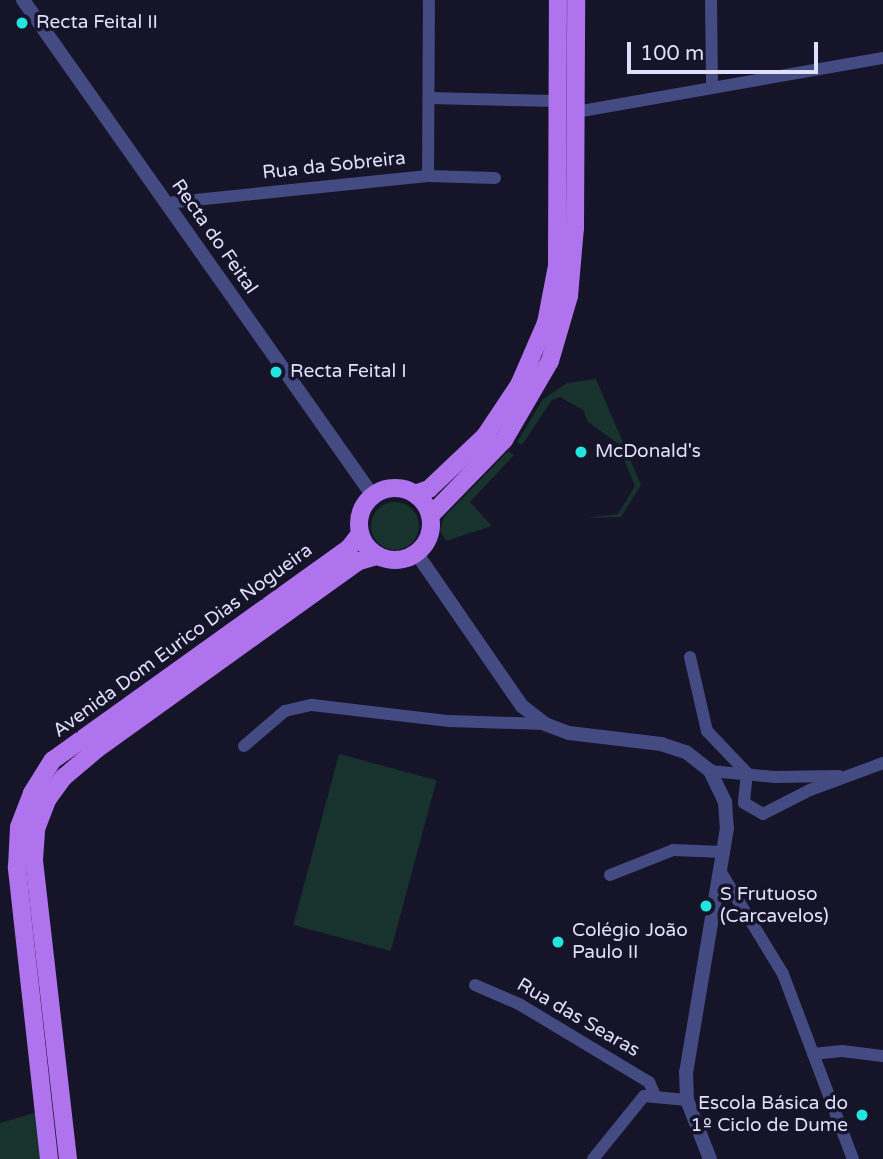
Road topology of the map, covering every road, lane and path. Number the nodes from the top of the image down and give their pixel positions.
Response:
1 (23, 0) edge
2 (429, 0) edge
3 (558, 0) edge
4 (576, 0) edge
5 (711, 0) edge
6 (883, 58) edge
7 (712, 87) junction
8 (429, 98) junction
9 (556, 101) junction
10 (576, 112) junction
11 (428, 176) junction
12 (495, 178) dead end
13 (166, 203) junction
14 (415, 494) junction
15 (373, 496) junction
16 (430, 515) junction
17 (360, 534) junction
18 (417, 554) junction
19 (376, 556) junction
20 (690, 657) dead end
21 (545, 724) junction
22 (244, 746) dead end
23 (883, 764) edge
24 (710, 771) junction
25 (747, 773) junction
26 (857, 775) junction
27 (724, 852) junction
28 (722, 874) junction
29 (610, 875) dead end
30 (475, 985) dead end
31 (813, 1054) junction
32 (883, 1056) edge
33 (654, 1093) junction
34 (687, 1100) junction
35 (49, 1159) edge
36 (68, 1159) edge
37 (593, 1159) edge
38 (710, 1159) edge
39 (853, 1159) edge

1 - 13 street, Recta do Feital
2 - 8 street, Rua da Sobreira
3 - 9 main road
4 - 10 main road
5 - 7 street
6 - 7 street
7 - 10 street
8 - 9 street
8 - 11 street, Rua da Sobreira
9 - 14 main road
10 - 16 main road
11 - 12 street
11 - 13 street, Rua da Sobreira
13 - 15 street, Recta do Feital
14 - 15 main road
14 - 16 main road
15 - 17 main road
16 - 18 main road
17 - 19 main road
17 - 35 main road, Avenida Dom Eurico Dias Nogueira
18 - 19 main road
18 - 21 street
19 - 36 main road, Avenida Dom Eurico Dias Nogueira
20 - 25 street
21 - 22 street
21 - 24 street
23 - 26 street
24 - 25 street
24 - 27 street
25 - 26 street
25 - 26 street
27 - 28 street
27 - 29 street
28 - 31 street
28 - 34 street
30 - 33 street, Rua das Searas
31 - 32 street
31 - 39 street
33 - 34 street
33 - 37 street
34 - 38 street

